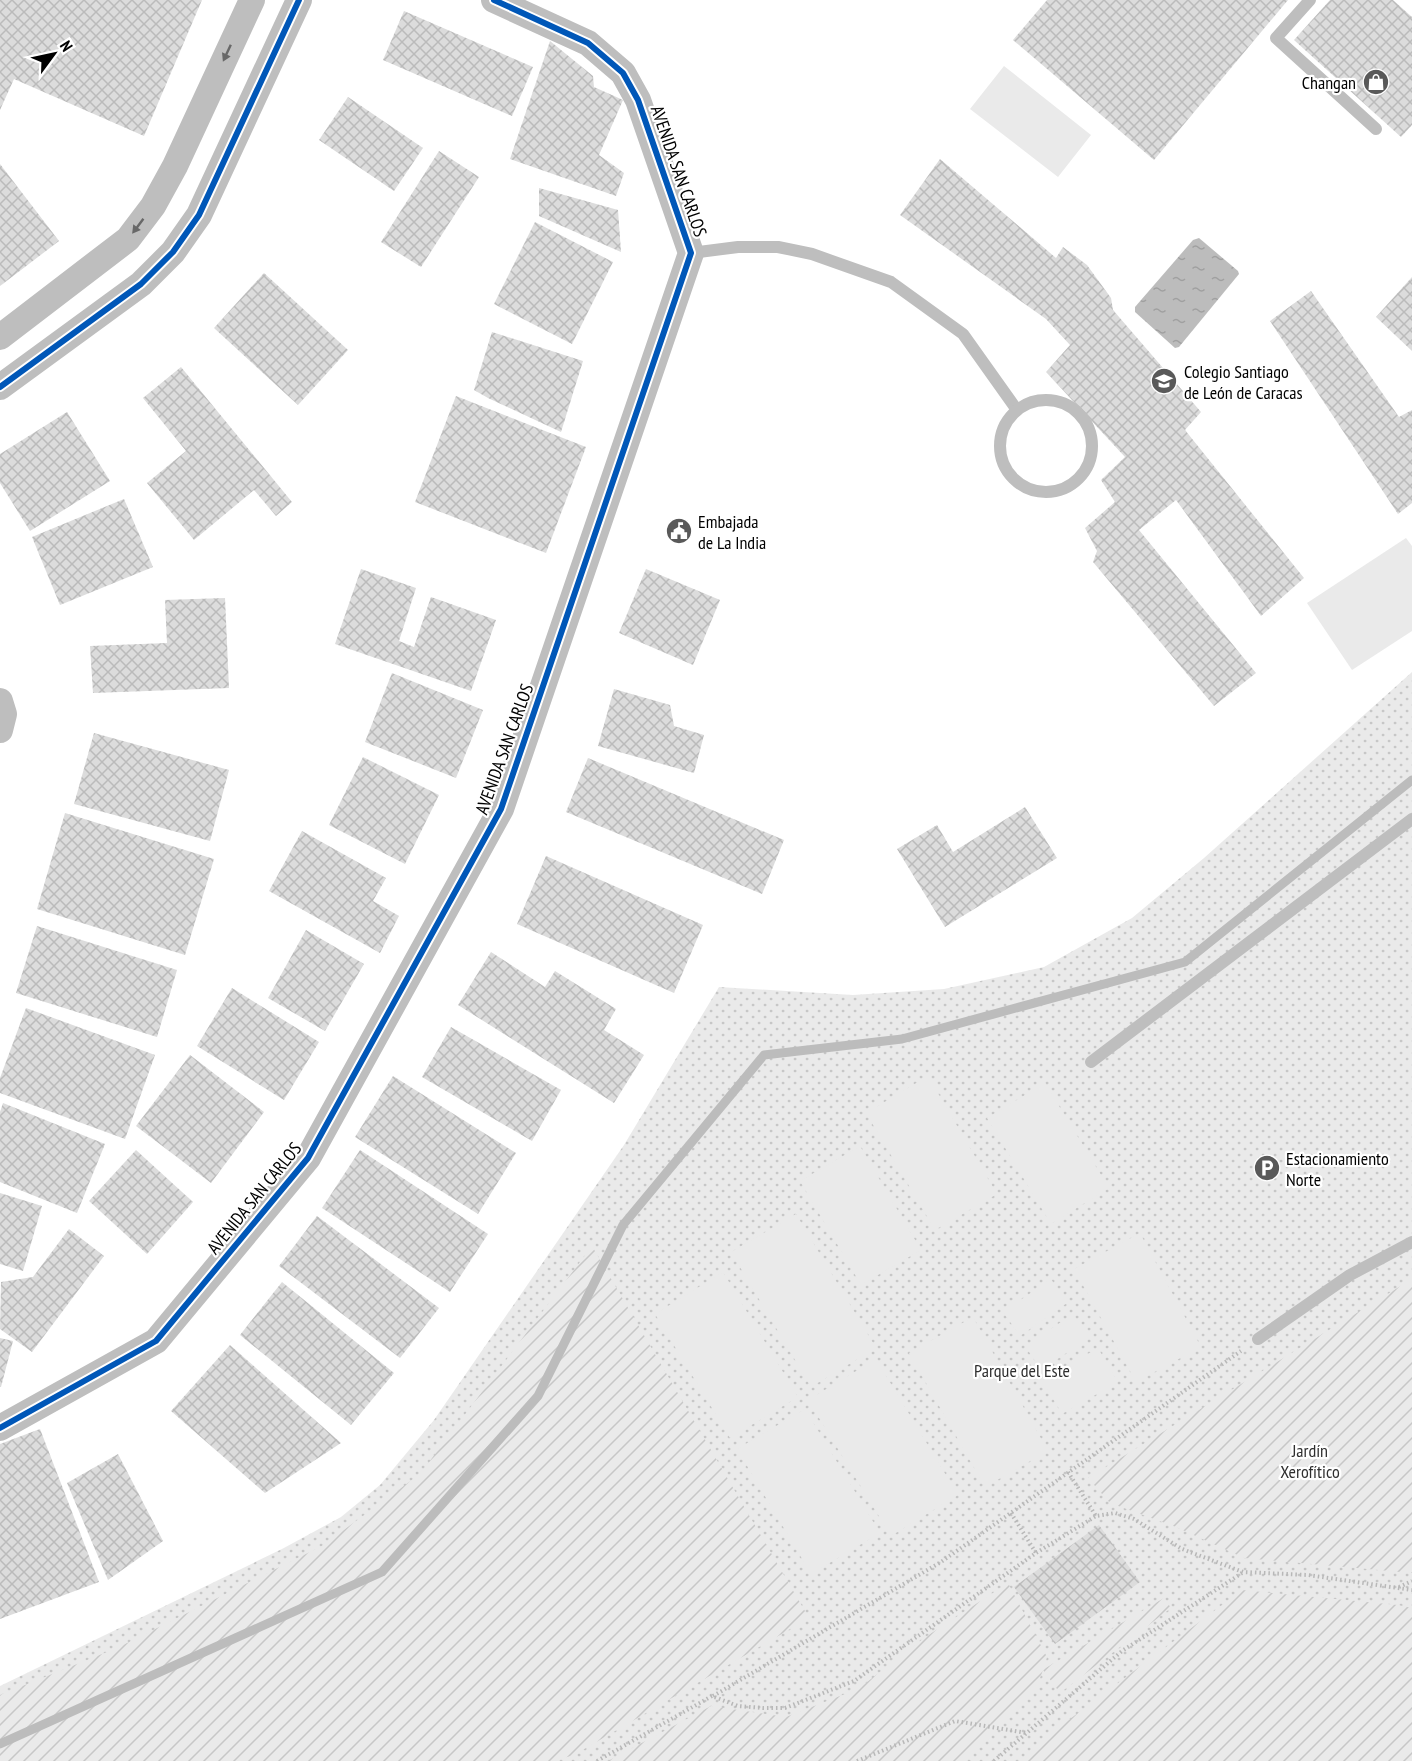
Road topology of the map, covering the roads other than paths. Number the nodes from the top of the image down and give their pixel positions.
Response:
1 (252, 0) edge
2 (299, 0) edge
3 (494, 0) edge
4 (1310, 0) edge
5 (1376, 129) dead end
6 (691, 253) junction
7 (0, 337) edge
8 (0, 387) edge
9 (1017, 410) junction
10 (0, 701) edge
11 (0, 730) edge
12 (1412, 819) edge
13 (1091, 1062) dead end
14 (1412, 1242) edge
15 (1258, 1339) road end
16 (0, 1428) edge

1 -> 7 street
2 - 8 street
3 - 6 street, AVENIDA SAN CARLOS
4 - 5 lane
6 - 9 lane
6 - 16 street, AVENIDA SAN CARLOS
9 - 9 lane
10 - 11 street
12 - 13 lane
14 - 15 lane

